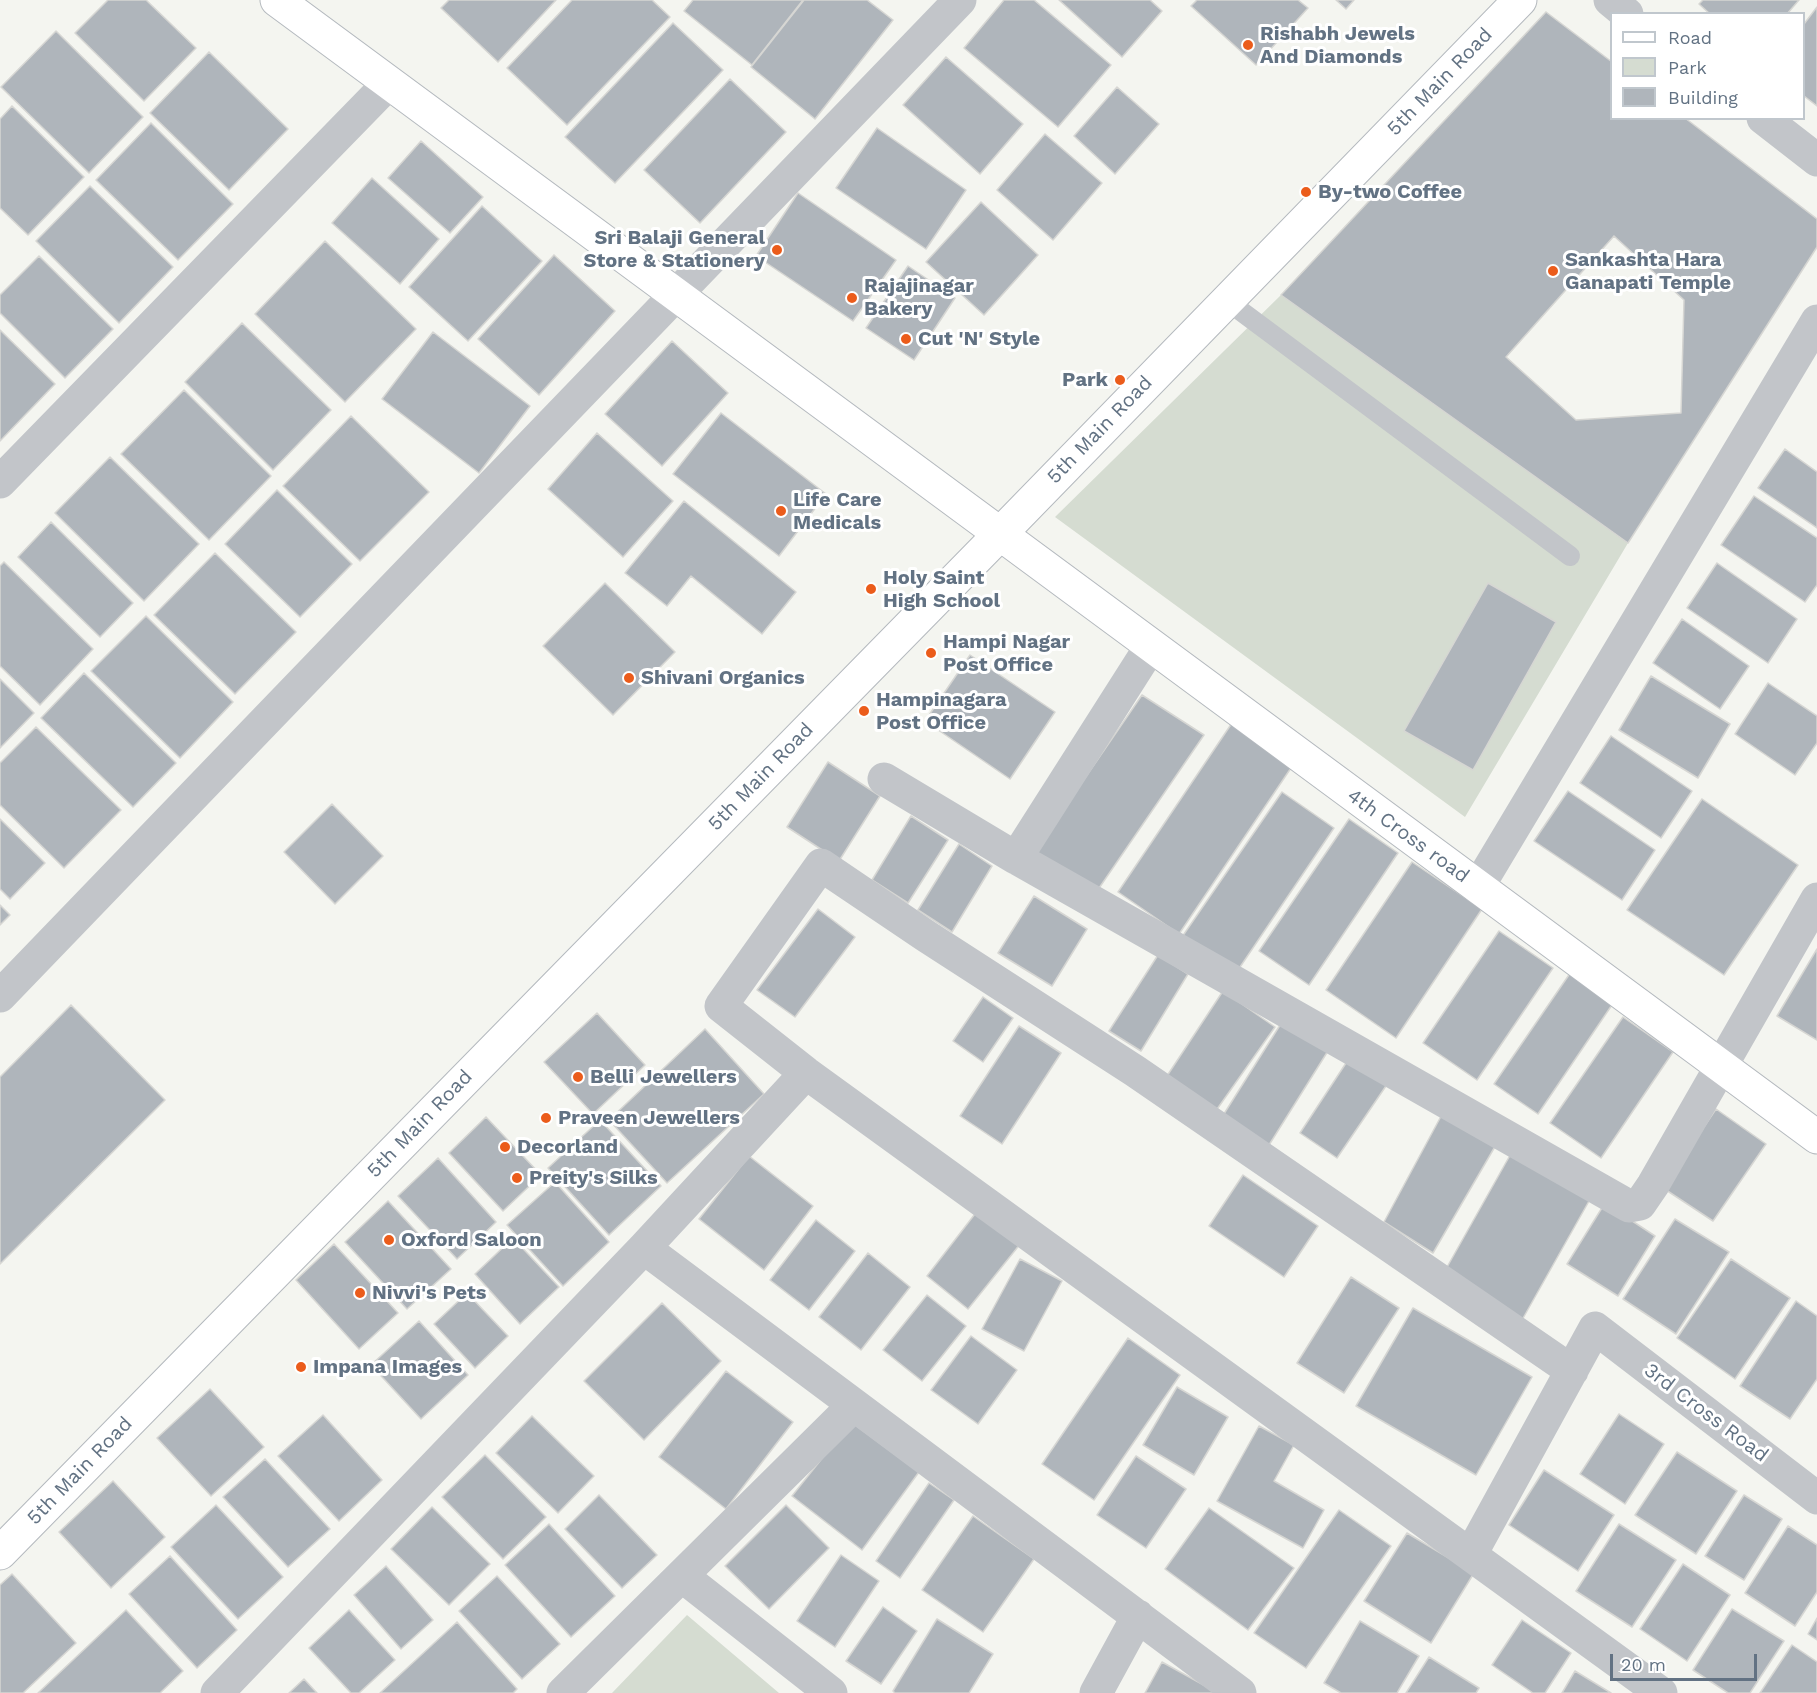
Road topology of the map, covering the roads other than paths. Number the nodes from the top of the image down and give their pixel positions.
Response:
1 (277, 0) edge
2 (960, 0) edge
3 (1520, 0) edge
4 (1610, 0) edge
5 (1625, 12) edge
6 (389, 83) junction
7 (1766, 120) edge
8 (1817, 160) edge
9 (676, 294) junction
10 (1226, 300) junction
11 (1817, 321) edge
12 (0, 482) edge
13 (1000, 534) junction
14 (1570, 556) dead end
15 (1151, 646) junction
16 (884, 779) dead end
17 (1016, 858) junction
18 (1478, 887) junction
19 (1817, 899) edge
20 (0, 996) edge
21 (1721, 1066) junction
22 (806, 1073) junction
23 (1817, 1137) edge
24 (644, 1248) junction
25 (1572, 1371) junction
26 (854, 1405) junction
27 (1817, 1498) edge
28 (0, 1553) edge
29 (1471, 1554) junction
30 (682, 1576) junction
31 (1138, 1616) junction
32 (218, 1693) edge
33 (563, 1693) edge
34 (831, 1693) edge
35 (1096, 1693) edge
36 (1240, 1693) edge
37 (1661, 1693) edge

1 - 6 main road, 4th Cross road
2 - 9 street
3 - 10 main road, 5th Main Road
4 - 5 street
6 - 9 main road, 4th Cross road
6 - 12 street
7 - 8 street
9 - 13 main road, 4th Cross road
9 - 20 street
10 - 13 main road, 5th Main Road
10 - 14 lane
11 - 18 street
13 - 15 main road, 4th Cross road
13 - 28 main road, 5th Main Road
15 - 17 street
15 - 18 main road, 4th Cross road
16 - 17 street
17 - 21 street
18 - 21 main road, 4th Cross road
19 - 21 street
21 - 23 main road, 4th Cross road
22 - 24 street
22 - 25 street
22 - 29 street
24 - 26 street
24 - 32 street
25 - 27 street, 3rd Cross Road
25 - 29 street
26 - 30 street
26 - 31 street
29 - 37 street
30 - 33 street
30 - 34 street
31 - 35 street
31 - 36 street

